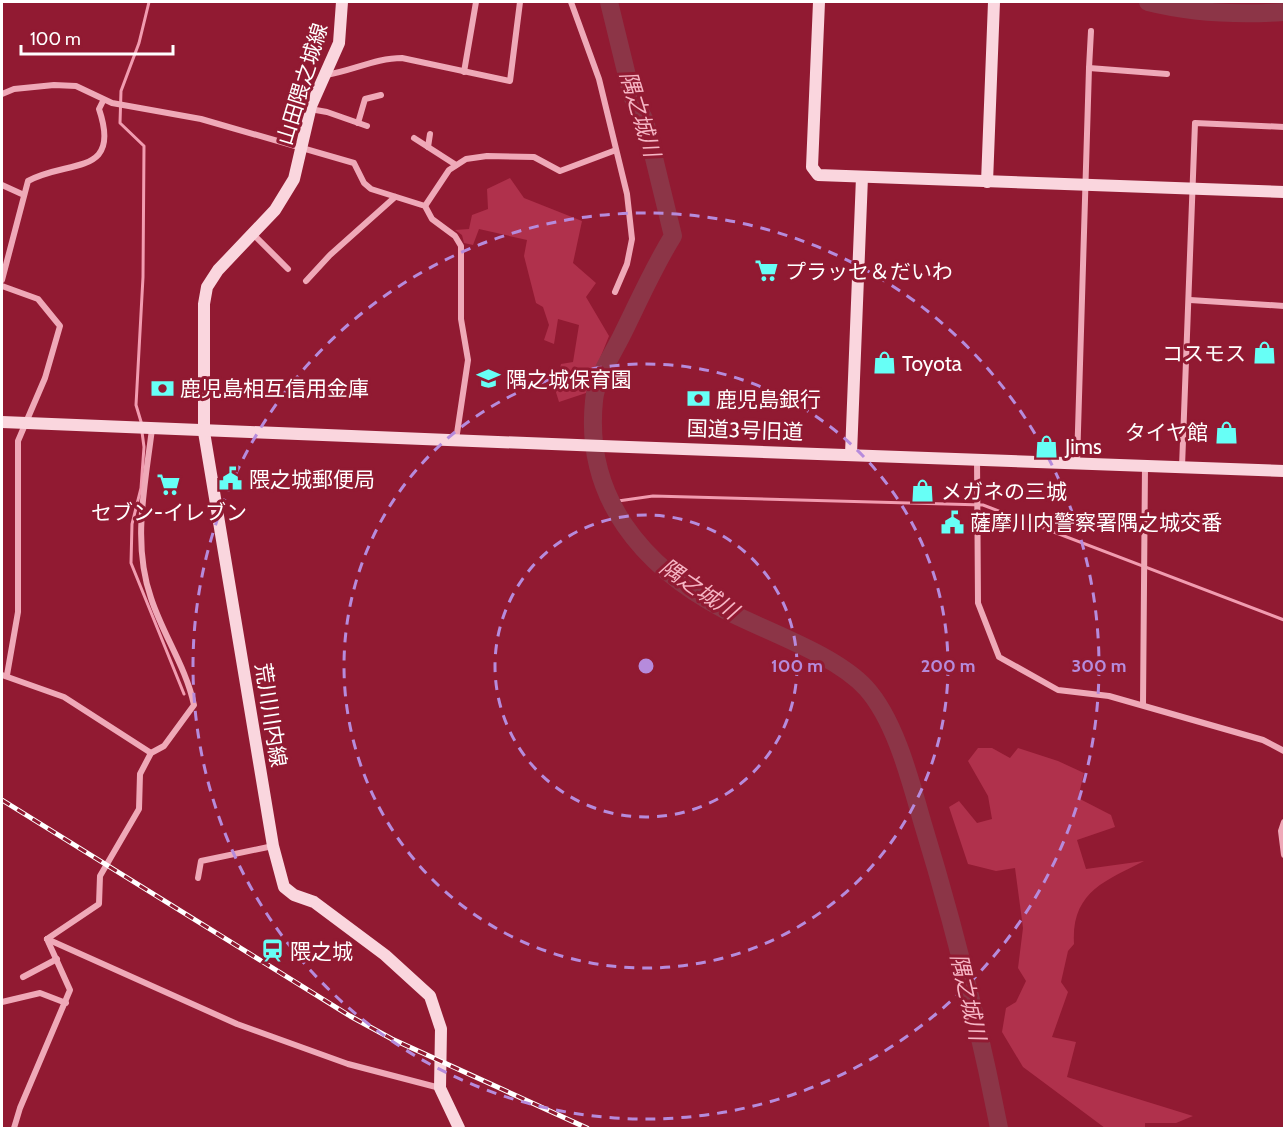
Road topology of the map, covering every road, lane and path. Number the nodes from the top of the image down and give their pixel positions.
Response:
1 (342, 2) edge
2 (476, 2) edge
3 (520, 2) edge
4 (571, 2) edge
5 (819, 2) edge
6 (994, 2) edge
7 (1091, 31) dead end
8 (1089, 68) junction
9 (464, 72) junction
10 (1167, 74) dead end
11 (326, 75) junction
12 (2, 94) edge
13 (381, 95) dead end
14 (103, 101) junction
15 (310, 109) junction
16 (358, 123) junction
17 (367, 126) dead end
18 (1284, 127) edge
19 (430, 134) dead end
20 (414, 138) dead end
21 (303, 147) junction
22 (428, 147) junction
23 (616, 150) junction
24 (456, 165) junction
25 (862, 177) junction
26 (987, 182) junction
27 (2, 185) edge
28 (1087, 186) junction
29 (1193, 190) junction
30 (1284, 192) edge
31 (24, 195) junction
32 (395, 197) junction
33 (425, 206) junction
34 (251, 232) junction
35 (288, 269) dead end
36 (2, 280) edge
37 (306, 281) dead end
38 (2, 286) edge
39 (615, 292) dead end
40 (1190, 300) junction
41 (1284, 306) edge
42 (2, 422) edge
43 (24, 423) junction
44 (146, 429) junction
45 (204, 432) junction
46 (456, 440) junction
47 (851, 454) junction
48 (977, 458) junction
49 (1077, 463) junction
50 (1145, 466) junction
51 (1182, 467) junction
52 (1284, 471) edge
53 (4, 675) edge
54 (1143, 705) junction
55 (1284, 751) edge
56 (151, 753) junction
57 (1284, 822) edge
58 (273, 846) junction
59 (1284, 855) edge
60 (198, 878) dead end
61 (48, 939) junction
62 (57, 959) junction
63 (23, 977) dead end
64 (2, 1002) edge
65 (66, 1003) junction
66 (440, 1088) junction
67 (14, 1128) edge
68 (459, 1128) edge

1 - 11 street, 山田隈之城線
2 - 9 street
3 - 9 street
4 - 23 street
5 - 25 street
6 - 26 street
7 - 8 street
8 - 10 street
8 - 28 street
9 - 11 street
11 - 15 street, 山田隈之城線
12 - 14 street
13 - 16 street
14 - 21 street
14 - 31 street
15 - 16 street
15 - 21 street, 山田隈之城線
16 - 17 street
18 - 29 street
19 - 22 street
20 - 22 street
21 - 32 street
21 - 34 street, 山田隈之城線
22 - 24 street
23 - 24 street
23 - 39 street
24 - 33 street
25 - 26 street
25 - 47 street
26 - 28 street
27 - 31 street
28 - 29 street
28 - 49 street
29 - 30 street
29 - 40 street
31 - 36 street
32 - 33 street
32 - 37 street
33 - 46 street
34 - 35 street
34 - 45 street, 山田隈之城線
38 - 43 street
40 - 41 street
40 - 51 street
42 - 43 street
43 - 44 street
43 - 53 street
44 - 45 street
44 - 56 street
45 - 46 street, 国道3号旧道
45 - 58 street, 荒川川内線
46 - 47 street, 国道3号旧道
47 - 48 street, 国道3号旧道
48 - 49 street, 国道3号旧道
48 - 54 street
49 - 50 street, 国道3号旧道
50 - 51 street, 国道3号旧道
50 - 54 street
51 - 52 street, 国道3号旧道
53 - 56 street
54 - 55 street
56 - 61 street
57 - 59 street
58 - 60 street
58 - 66 street, 荒川川内線
61 - 62 street
61 - 66 street
62 - 63 street
62 - 65 street
64 - 65 street
65 - 67 street
66 - 68 street, 荒川川内線

